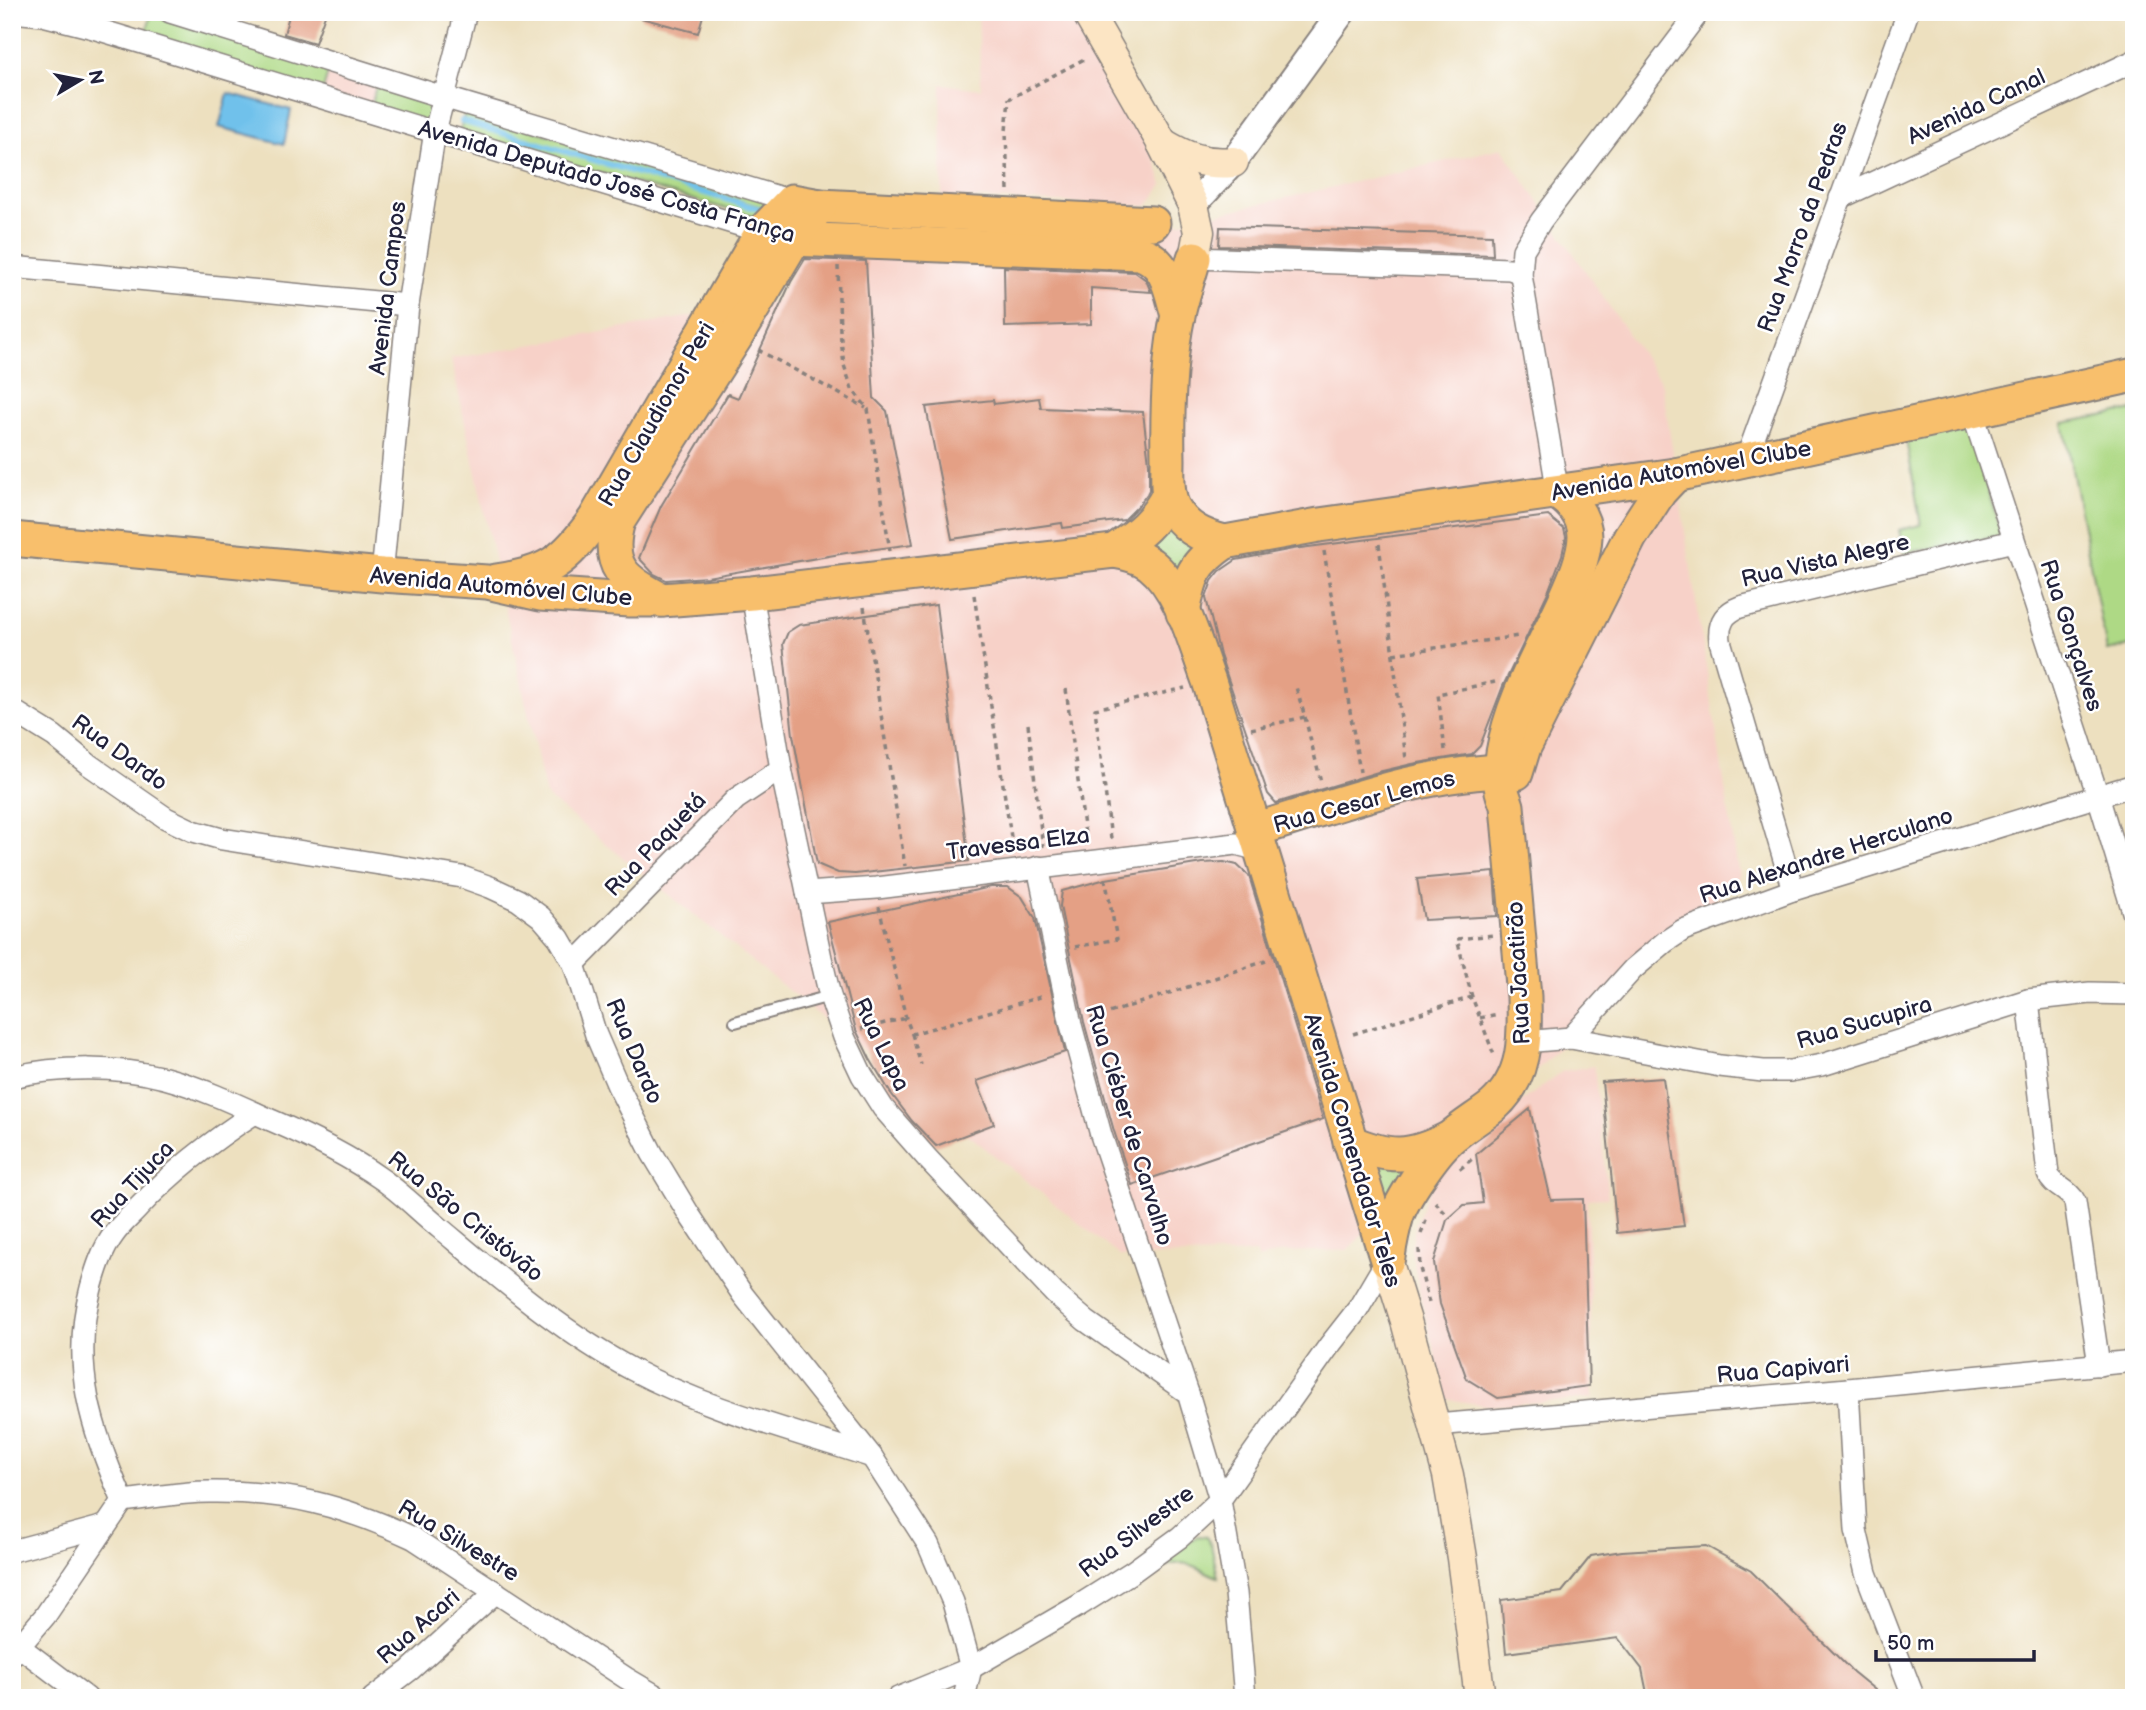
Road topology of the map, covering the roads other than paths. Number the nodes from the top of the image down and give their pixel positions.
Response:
1 (12, 12) edge
2 (170, 12) edge
3 (466, 12) edge
4 (1087, 12) edge
5 (1342, 12) edge
6 (1699, 12) edge
7 (1908, 12) edge
8 (92, 19) edge
9 (2134, 61) edge
10 (443, 97) junction
11 (435, 131) junction
12 (1162, 143) junction
13 (1233, 162) junction
14 (1840, 198) junction
15 (806, 203) junction
16 (1193, 205) junction
17 (1153, 223) joint
18 (777, 236) junction
19 (1194, 258) junction
20 (12, 267) edge
21 (1521, 275) junction
22 (408, 305) junction
23 (1178, 316) junction
24 (2134, 374) edge
25 (1972, 411) junction
26 (1746, 460) junction
27 (1675, 475) junction
28 (1558, 493) junction
29 (1169, 495) junction
30 (12, 539) edge
31 (2013, 541) junction
32 (1225, 542) junction
33 (1114, 551) junction
34 (1581, 559) junction
35 (1614, 567) junction
36 (383, 575) junction
37 (486, 582) junction
38 (752, 593) junction
39 (662, 600) junction
40 (1183, 613) junction
41 (12, 710) edge
42 (781, 769) junction
43 (1508, 785) junction
44 (2134, 785) edge
45 (2098, 796) junction
46 (1250, 841) junction
47 (1042, 866) junction
48 (1793, 890) junction
49 (807, 893) junction
50 (2134, 915) edge
51 (574, 964) junction
52 (2134, 994) edge
53 (830, 996) junction
54 (2028, 1000) junction
55 (735, 1022) dead end
56 (1571, 1038) junction
57 (1524, 1042) junction
58 (12, 1077) edge
59 (256, 1113) junction
60 (1350, 1142) junction
61 (1460, 1149) junction
62 (1387, 1260) junction
63 (2134, 1361) edge
64 (2099, 1365) junction
65 (1848, 1389) junction
66 (1188, 1393) junction
67 (1436, 1425) junction
68 (872, 1457) junction
69 (123, 1500) junction
70 (1220, 1500) junction
71 (105, 1526) junction
72 (12, 1551) edge
73 (496, 1592) junction
74 (16, 1651) edge
75 (971, 1668) junction
76 (87, 1698) edge
77 (373, 1698) edge
78 (660, 1698) edge
79 (898, 1698) edge
80 (964, 1698) edge
81 (1245, 1698) edge
82 (1480, 1698) edge
83 (1914, 1698) edge

1 - 8 street, Avenida Deputado José Costa França
2 - 10 street, Avenida Deputado José Costa França
3 - 10 street, Avenida Campos
4 - 12 main road
5 - 13 street
6 - 21 street
7 - 14 street, Rua Morro da Pedras
8 - 11 street, Avenida Deputado José Costa França
9 - 14 street, Avenida Canal
10 - 11 street, Avenida Campos
10 - 15 street, Avenida Deputado José Costa França
11 - 18 street, Avenida Deputado José Costa França
11 - 22 street, Avenida Campos
12 - 13 main road
12 - 16 main road
13 - 16 street
14 - 26 street, Rua Morro da Pedras
15 - 17 main road, Avenida Deputado José Costa França
15 - 18 main road, Rua Claudionor Peri
16 - 17 main road, Avenida Deputado José Costa França
16 - 19 main road
18 - 23 main road, Avenida Deputado José Costa França
18 - 37 main road, Rua Claudionor Peri
18 - 39 main road, Rua Claudionor Peri
19 - 21 street
19 - 23 main road
20 - 22 street
21 - 28 street
22 - 36 street, Avenida Campos
23 - 29 main road
24 - 25 main road, Avenida Automóvel Clube
25 - 26 main road, Avenida Automóvel Clube
25 - 31 street, Rua Gonçalves
26 - 27 main road, Avenida Automóvel Clube
27 - 28 main road, Avenida Automóvel Clube
27 - 35 main road, Rua Jacatirão
28 - 32 main road, Avenida Automóvel Clube
28 - 34 main road, Rua Jacatirão
29 - 32 main road
29 - 33 main road
30 - 36 main road, Avenida Automóvel Clube
31 - 45 street, Rua Gonçalves
31 - 48 street, Rua Vista Alegre
32 - 40 main road
33 - 38 main road, Avenida Automóvel Clube
33 - 40 main road, Avenida Comendador Teles
34 - 35 main road
34 - 43 main road, Rua Jacatirão
35 - 43 main road, Rua Jacatirão
36 - 37 main road, Avenida Automóvel Clube
37 - 39 main road, Avenida Automóvel Clube
38 - 39 main road, Avenida Automóvel Clube
38 - 42 street, Rua Lapa
40 - 46 main road, Avenida Comendador Teles
41 - 51 street, Rua Dardo
42 - 49 street, Rua Lapa
42 - 51 street, Rua Paquetá
43 - 46 main road, Rua Cesar Lemos
43 - 46 main road, Rua Cesar Lemos
43 - 57 main road, Rua Jacatirão
44 - 45 street, Rua Alexandre Herculano
45 - 48 street, Rua Alexandre Herculano
45 - 50 street, Rua Gonçalves
46 - 47 street, Travessa Elza
46 - 60 main road, Avenida Comendador Teles
47 - 49 street, Travessa Elza
47 - 66 street, Rua Cléber de Carvalho
48 - 56 street, Rua Alexandre Herculano
49 - 53 street, Rua Lapa
51 - 68 street, Rua Dardo
52 - 54 street, Rua Sucupira
53 - 55 lane
53 - 66 street, Rua Lapa
54 - 56 street, Rua Sucupira
54 - 64 street
56 - 57 street, Rua Sucupira
57 - 61 main road, Rua Jacatirão
58 - 59 street, Rua São Cristóvão
59 - 68 street, Rua São Cristóvão
59 - 69 street, Rua Tijuca
60 - 61 main road
60 - 62 main road, Avenida Comendador Teles
61 - 62 main road, Rua Jacatirão
62 - 67 main road, Avenida Comendador Teles
62 - 70 street, Rua Silvestre
63 - 64 street, Rua Capivari
64 - 65 street, Rua Capivari
65 - 67 street, Rua Capivari
65 - 83 street
66 - 70 street, Rua Cléber de Carvalho
67 - 82 main road, Avenida Comendador Teles
68 - 75 street, Rua Dardo
69 - 71 street
69 - 73 street, Rua Silvestre
70 - 75 street, Rua Silvestre
70 - 81 street, Rua Cléber de Carvalho
71 - 72 street
71 - 74 street
73 - 77 street, Rua Acari
73 - 78 street, Rua Silvestre
74 - 76 street
75 - 79 street, Rua Silvestre
75 - 80 street, Rua Dardo

